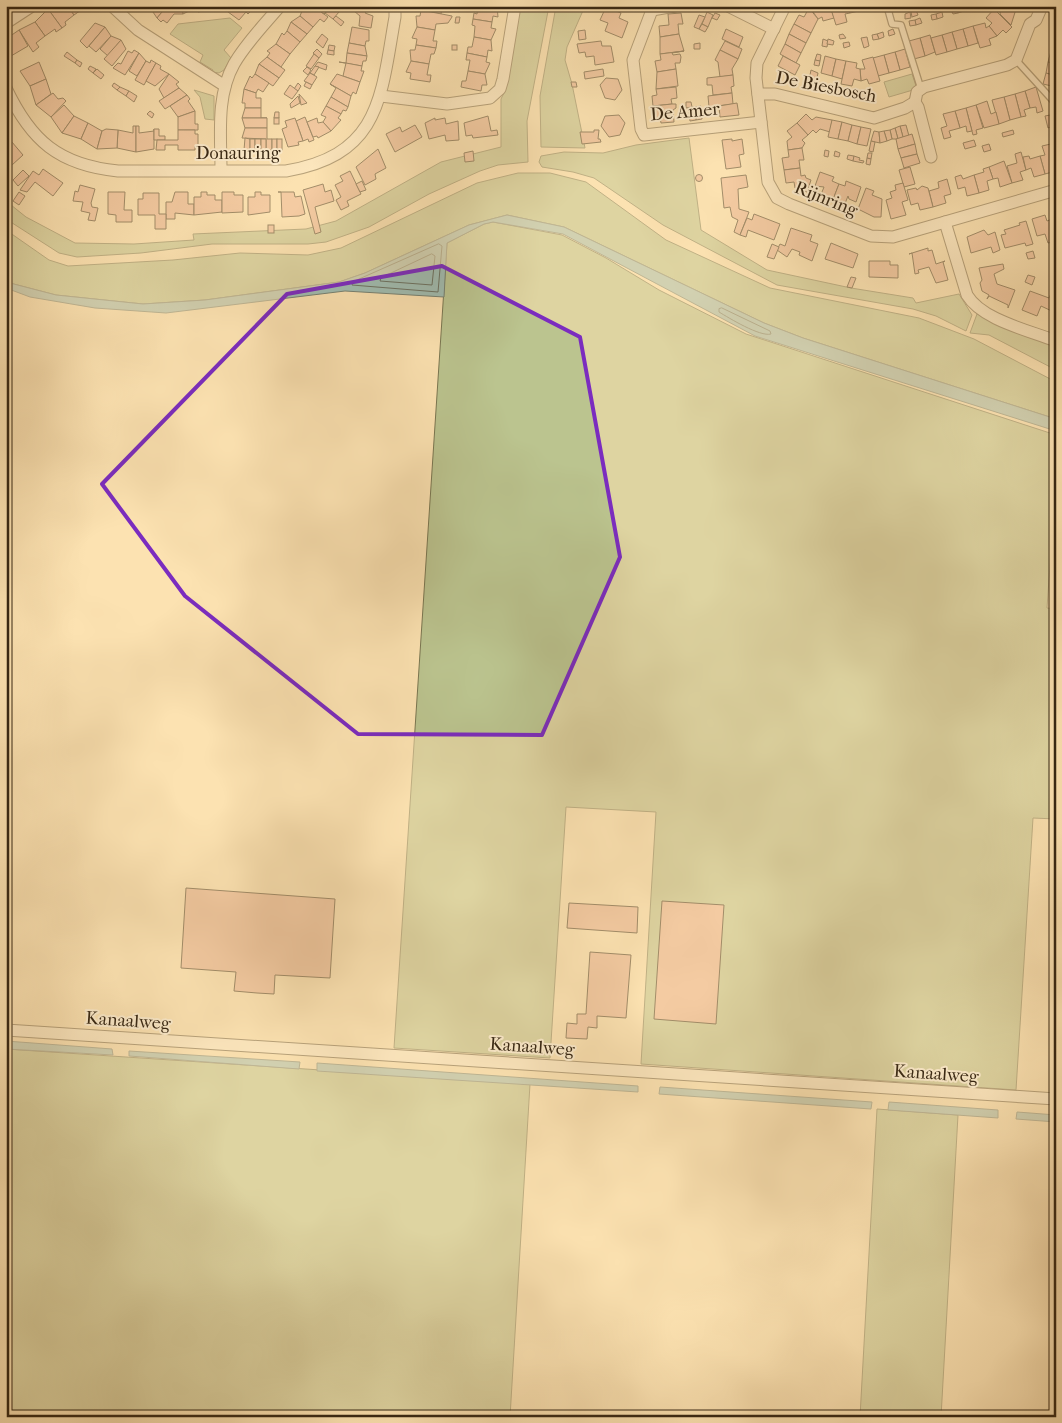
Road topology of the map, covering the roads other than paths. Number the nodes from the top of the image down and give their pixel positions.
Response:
1 (32, 6) edge
2 (112, 6) edge
3 (280, 6) edge
4 (395, 6) edge
5 (515, 6) edge
6 (676, 6) edge
7 (728, 6) edge
8 (785, 6) edge
9 (887, 6) edge
10 (1042, 6) edge
11 (6, 23) edge
12 (774, 29) junction
13 (1016, 60) junction
14 (225, 86) junction
15 (6, 88) edge
16 (921, 89) junction
17 (758, 94) junction
18 (381, 96) junction
19 (915, 102) junction
20 (1056, 104) edge
21 (761, 122) junction
22 (931, 157) dead end
23 (221, 170) junction
24 (1056, 190) edge
25 (946, 222) junction
26 (1056, 341) edge
27 (6, 1030) edge
28 (1056, 1100) edge

1 - 11 street
2 - 14 street
3 - 14 street
4 - 18 street, Donauring
5 - 18 street
6 - 21 street, De Amer
7 - 12 street
8 - 12 street, Rijnring
9 - 16 lane
10 - 13 street
12 - 17 street, Rijnring
13 - 16 street
13 - 20 lane
14 - 23 street
15 - 23 street, Donauring
16 - 19 street
17 - 19 street, De Biesbosch
17 - 21 street, Rijnring
18 - 23 street, Donauring
19 - 22 street
21 - 25 street, Rijnring
24 - 25 street, Rijnring
25 - 26 street
27 - 28 street, Kanaalweg

